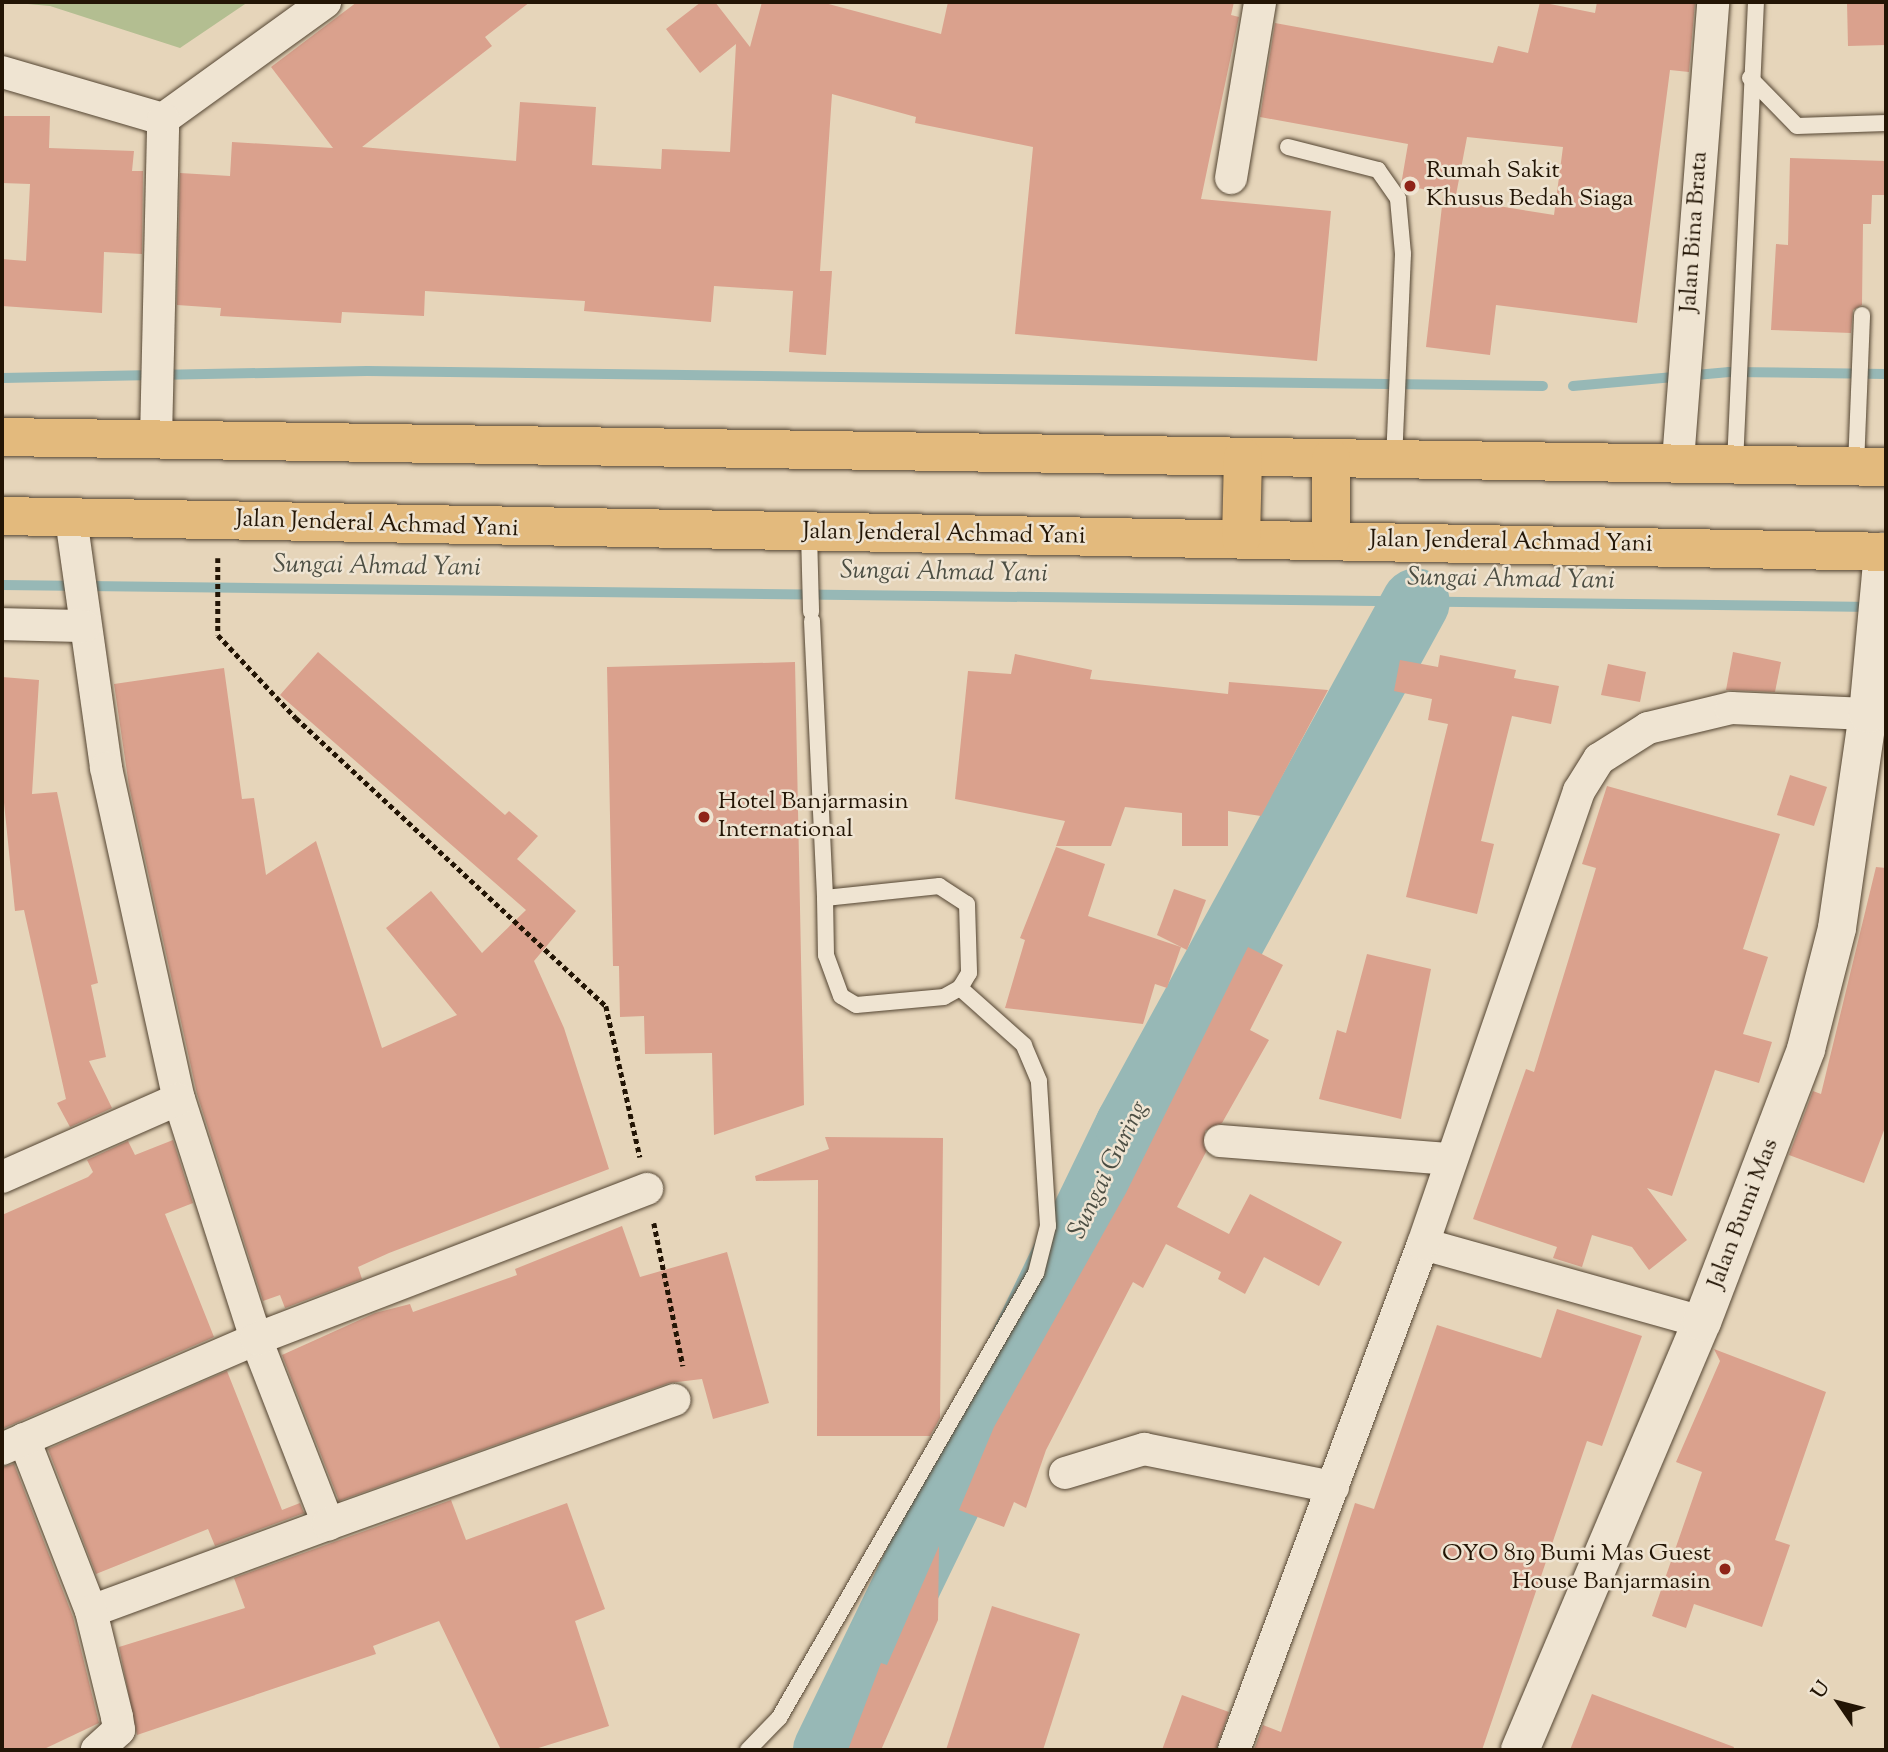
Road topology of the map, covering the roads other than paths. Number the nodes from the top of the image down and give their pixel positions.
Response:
1 (325, 2) edge
2 (1261, 2) edge
3 (1713, 2) edge
4 (1756, 2) edge
5 (2, 72) edge
6 (1750, 78) junction
7 (163, 119) junction
8 (1886, 124) edge
9 (1288, 147) dead end
10 (1231, 178) dead end
11 (1862, 315) dead end
12 (157, 427) junction
13 (2, 438) edge
14 (1242, 457) junction
15 (1331, 458) junction
16 (1394, 459) junction
17 (1678, 461) junction
18 (1735, 464) junction
19 (1871, 467) edge
20 (2, 516) edge
21 (71, 518) junction
22 (1241, 539) junction
23 (1331, 539) junction
24 (809, 547) junction
25 (1885, 552) edge
26 (2, 624) edge
27 (85, 626) junction
28 (1868, 714) junction
29 (825, 898) junction
30 (960, 988) junction
31 (179, 1099) junction
32 (1220, 1141) dead end
33 (1447, 1159) junction
34 (2, 1177) edge
35 (647, 1189) road end
36 (1423, 1244) junction
37 (1702, 1322) junction
38 (256, 1339) junction
39 (675, 1400) road end
40 (13, 1444) edge
41 (1065, 1473) dead end
42 (1333, 1487) junction
43 (328, 1524) junction
44 (91, 1611) junction
45 (97, 1750) edge
46 (748, 1750) edge
47 (1234, 1750) edge
48 (1520, 1750) edge

1 - 7 street
2 - 10 street
3 - 17 street, Jalan Bina Brata
4 - 6 lane
5 - 7 street
6 - 8 lane
6 - 18 lane
7 - 12 street
9 - 16 lane
11 - 19 lane
12 - 13 highway
12 - 14 highway
14 - 15 highway
14 - 22 highway
15 - 16 highway
15 - 23 highway
16 - 17 highway
17 - 18 highway
18 - 19 highway
20 - 21 highway, Jalan Jenderal Achmad Yani
21 - 24 highway, Jalan Jenderal Achmad Yani
21 - 27 street
22 - 23 highway, Jalan Jenderal Achmad Yani
22 - 24 highway, Jalan Jenderal Achmad Yani
23 - 25 highway, Jalan Jenderal Achmad Yani
24 - 29 lane
25 - 28 street, Jalan Bumi Mas
26 - 27 street
27 - 31 street
28 - 33 street
28 - 37 street, Jalan Bumi Mas
29 - 30 lane
29 - 30 lane
30 - 46 lane
31 - 34 street
31 - 38 street
32 - 33 street
33 - 36 street
35 - 38 street
36 - 37 street
36 - 42 street
37 - 48 street, Jalan Bumi Mas
38 - 40 street
38 - 43 street
39 - 43 street
40 - 44 street
41 - 42 street
42 - 47 street
43 - 44 street
44 - 45 street

